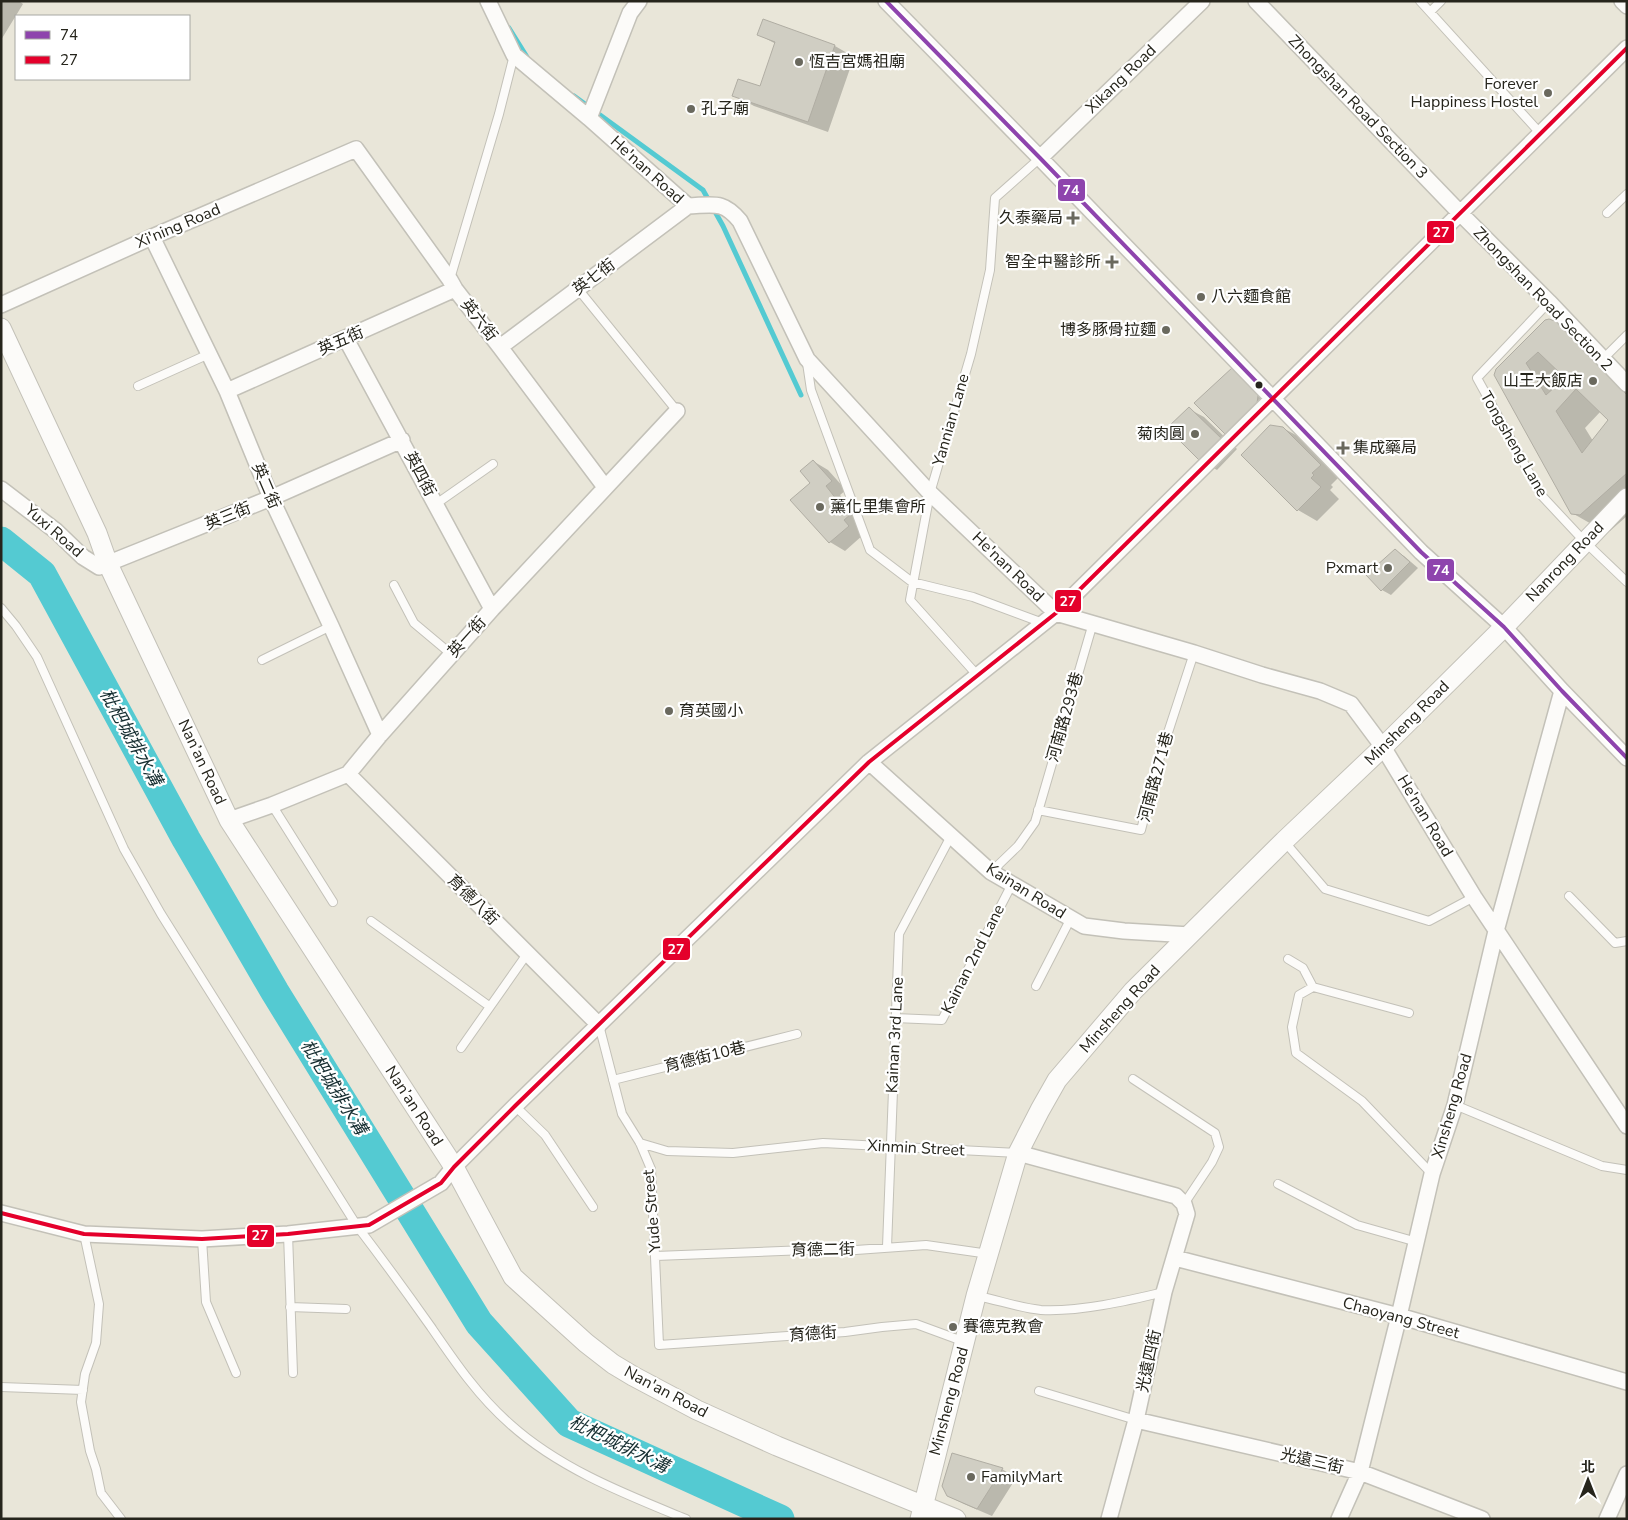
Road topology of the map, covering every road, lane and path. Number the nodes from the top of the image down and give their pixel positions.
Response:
1 (488, 1) edge
2 (638, 1) edge
3 (886, 1) edge
4 (1202, 1) edge
5 (1256, 1) edge
6 (1420, 1) edge
7 (1441, 1) edge
8 (1622, 1) edge
9 (1627, 6) edge
10 (1430, 12) junction
11 (1627, 48) edge
12 (514, 55) junction
13 (589, 118) junction
14 (1540, 133) junction
15 (356, 149) joint
16 (1040, 158) junction
17 (1627, 194) edge
18 (688, 206) junction
19 (1460, 213) junction
20 (1607, 213) dead end
21 (152, 237) junction
22 (452, 285) junction
23 (578, 289) junction
24 (1549, 302) junction
25 (1, 305) edge
26 (1, 328) edge
27 (1627, 335) edge
28 (346, 339) junction
29 (500, 348) junction
30 (209, 354) junction
31 (807, 359) junction
32 (1602, 360) junction
33 (1627, 384) edge
34 (138, 386) dead end
35 (227, 390) junction
36 (1273, 398) junction
37 (677, 411) joint
38 (402, 440) junction
39 (493, 464) dead end
40 (605, 487) junction
41 (1, 489) edge
42 (930, 492) junction
43 (271, 498) junction
44 (1627, 498) edge
45 (436, 504) junction
46 (1585, 542) junction
47 (108, 564) junction
48 (912, 582) junction
49 (1627, 582) edge
50 (394, 585) dead end
51 (1, 608) edge
52 (492, 609) junction
53 (1056, 613) junction
54 (1044, 623) junction
55 (1093, 623) junction
56 (331, 626) junction
57 (1504, 627) junction
58 (1194, 653) junction
59 (452, 654) junction
60 (262, 660) dead end
61 (978, 676) junction
62 (1562, 691) junction
63 (380, 735) junction
64 (1383, 747) junction
65 (1627, 758) edge
66 (869, 762) junction
67 (348, 774) junction
68 (272, 805) junction
69 (1038, 810) junction
70 (229, 820) junction
71 (951, 836) junction
72 (1284, 842) junction
73 (991, 872) junction
74 (1012, 884) junction
75 (1569, 896) dead end
76 (1474, 897) junction
77 (333, 902) dead end
78 (1071, 918) junction
79 (371, 921) dead end
80 (1496, 931) junction
81 (1190, 935) junction
82 (1627, 941) edge
83 (527, 954) junction
84 (1288, 959) dead end
85 (1036, 986) dead end
86 (1313, 987) junction
87 (489, 1006) junction
88 (1409, 1014) dead end
89 (895, 1018) junction
90 (599, 1025) junction
91 (797, 1034) dead end
92 (461, 1048) dead end
93 (1133, 1079) dead end
94 (612, 1080) junction
95 (1455, 1105) junction
96 (515, 1106) junction
97 (1627, 1126) edge
98 (640, 1143) junction
99 (890, 1147) junction
100 (1018, 1153) junction
101 (454, 1167) junction
102 (1627, 1170) edge
103 (1432, 1174) junction
104 (1278, 1184) dead end
105 (1184, 1204) junction
106 (594, 1207) dead end
107 (1, 1213) edge
108 (363, 1226) junction
109 (84, 1234) junction
110 (288, 1234) junction
111 (202, 1239) junction
112 (1416, 1242) junction
113 (887, 1247) junction
114 (988, 1254) junction
115 (656, 1256) junction
116 (1175, 1258) junction
117 (1164, 1292) junction
118 (976, 1296) junction
119 (290, 1307) junction
120 (346, 1308) dead end
121 (1399, 1316) junction
122 (964, 1342) junction
123 (236, 1373) dead end
124 (293, 1373) dead end
125 (1627, 1382) edge
126 (1, 1387) edge
127 (83, 1390) junction
128 (1038, 1391) dead end
129 (1136, 1420) junction
130 (1360, 1472) junction
131 (1627, 1474) edge
132 (921, 1512) edge
133 (121, 1519) edge
134 (686, 1519) edge
135 (956, 1519) edge
136 (1109, 1519) edge
137 (1339, 1519) edge
138 (1482, 1519) edge
139 (1607, 1519) edge

1 - 12 street
2 - 13 street
3 - 16 street
4 - 16 street, Xikang Road
5 - 19 street, Zhongshan Road Section 3
6 - 10 lane
7 - 10 lane
8 - 9 street
10 - 14 lane
11 - 14 street
12 - 13 street, He'nan Road
12 - 22 lane
13 - 18 street, He'nan Road
14 - 19 street
15 - 21 street, Xi'ning Road
15 - 22 street, 英六街
16 - 36 street
16 - 42 lane, Yannian Lane
17 - 20 lane
18 - 23 street, 英七街
18 - 31 street, He'nan Road
19 - 24 street, Zhongshan Road Section 2
19 - 36 street
21 - 25 street, Xi'ning Road
21 - 30 street, 英二街
22 - 28 street, 英五街
22 - 29 street, 英六街
23 - 29 street, 英七街
23 - 37 lane
24 - 32 street, Zhongshan Road Section 2
24 - 46 lane, Tongsheng Lane
26 - 47 street, Nan’an Road
27 - 32 lane
28 - 35 street, 英五街
28 - 38 street, 英四街
29 - 40 street, 英六街
30 - 34 lane
30 - 35 street, 英二街
31 - 42 street, He'nan Road
31 - 48 lane
32 - 33 street, Zhongshan Road Section 2
35 - 43 street, 英二街
36 - 53 street
36 - 57 street
37 - 40 street, 英一街
38 - 43 street, 英三街
38 - 45 street, 英四街
39 - 45 lane
40 - 52 street, 英一街
41 - 47 street, Yuxi Road
42 - 48 lane, Yannian Lane
42 - 53 street, He'nan Road
43 - 47 street, 英三街
43 - 56 street, 英二街
44 - 46 street, Nanrong Road
45 - 52 street, 英四街
46 - 49 lane, Tongsheng Lane
46 - 57 street, Nanrong Road
47 - 70 street, Nan’an Road
48 - 54 lane
48 - 61 lane, Yannian Lane
50 - 59 lane
51 - 108 lane
52 - 59 street, 英一街
53 - 54 street
53 - 55 street, He'nan Road
54 - 61 street
55 - 58 street, He'nan Road
55 - 69 lane, 河南路293巷
56 - 60 lane
56 - 63 street, 英二街
57 - 62 street
57 - 64 street, Minsheng Road
58 - 64 street, He'nan Road
58 - 69 lane, 河南路271巷
59 - 63 street, 英一街
61 - 66 street
62 - 65 street
62 - 80 street, Xinsheng Road
63 - 67 street, 英一街
64 - 72 street, Minsheng Road
64 - 76 street, He'nan Road
66 - 71 street, Kainan Road
66 - 90 street
67 - 68 street, 英一街
67 - 83 street, 育德八街
68 - 70 street, 英一街
68 - 77 lane
69 - 73 lane, 河南路293巷
70 - 101 street, Nan’an Road
71 - 73 street, Kainan Road
71 - 89 lane, Kainan 3rd Lane
72 - 76 lane
72 - 81 street, Minsheng Road
73 - 74 street, Kainan Road
74 - 78 street, Kainan Road
74 - 89 lane, Kainan 2nd Lane
75 - 82 lane
76 - 80 street, He'nan Road
78 - 81 street, Kainan Road
78 - 85 lane
79 - 87 lane
80 - 95 street, Xinsheng Road
80 - 97 street, He'nan Road
81 - 100 street, Minsheng Road
83 - 87 lane
83 - 90 street, 育德八街
84 - 86 lane
86 - 88 lane
86 - 103 lane
87 - 92 lane
89 - 99 lane, Kainan 3rd Lane
90 - 94 lane, Yude Street
90 - 96 street
91 - 94 lane, 育德街10巷
93 - 105 lane
94 - 98 lane, Yude Street
95 - 102 lane
95 - 103 street, Xinsheng Road
96 - 101 street
96 - 106 lane
98 - 99 lane, Xinmin Street
98 - 115 lane, Yude Street
99 - 100 lane, Xinmin Street
99 - 113 lane, Kainan 3rd Lane
100 - 105 street, Xinmin Street
100 - 114 street, Minsheng Road
101 - 108 street
101 - 132 street, Nan'an Road
103 - 112 street, Xinsheng Road
104 - 112 lane
105 - 116 street, 光遠四街
107 - 109 street
108 - 110 street
108 - 134 lane
109 - 111 street
109 - 127 lane
110 - 111 street
110 - 119 lane
111 - 123 lane
112 - 121 street, Xinsheng Road
113 - 114 lane, 育德二街
113 - 115 lane, 育德二街
114 - 118 street, Minsheng Road
115 - 122 lane, 育德街
116 - 117 street, 光遠四街
116 - 121 street, Chaoyang Street
117 - 118 lane
117 - 129 street, 光遠四街
118 - 122 street, Minsheng Road
119 - 120 lane
119 - 124 lane
121 - 125 street, Chaoyang Street
121 - 130 street, Xinsheng Road
122 - 132 street, Minsheng Road
126 - 127 lane
127 - 133 lane
128 - 129 lane
129 - 130 street, 光遠三街
129 - 136 street, 光遠四街
130 - 137 street, Xinsheng Road
130 - 138 street, 光遠三街
131 - 139 street
132 - 135 street, Nan'an Road

